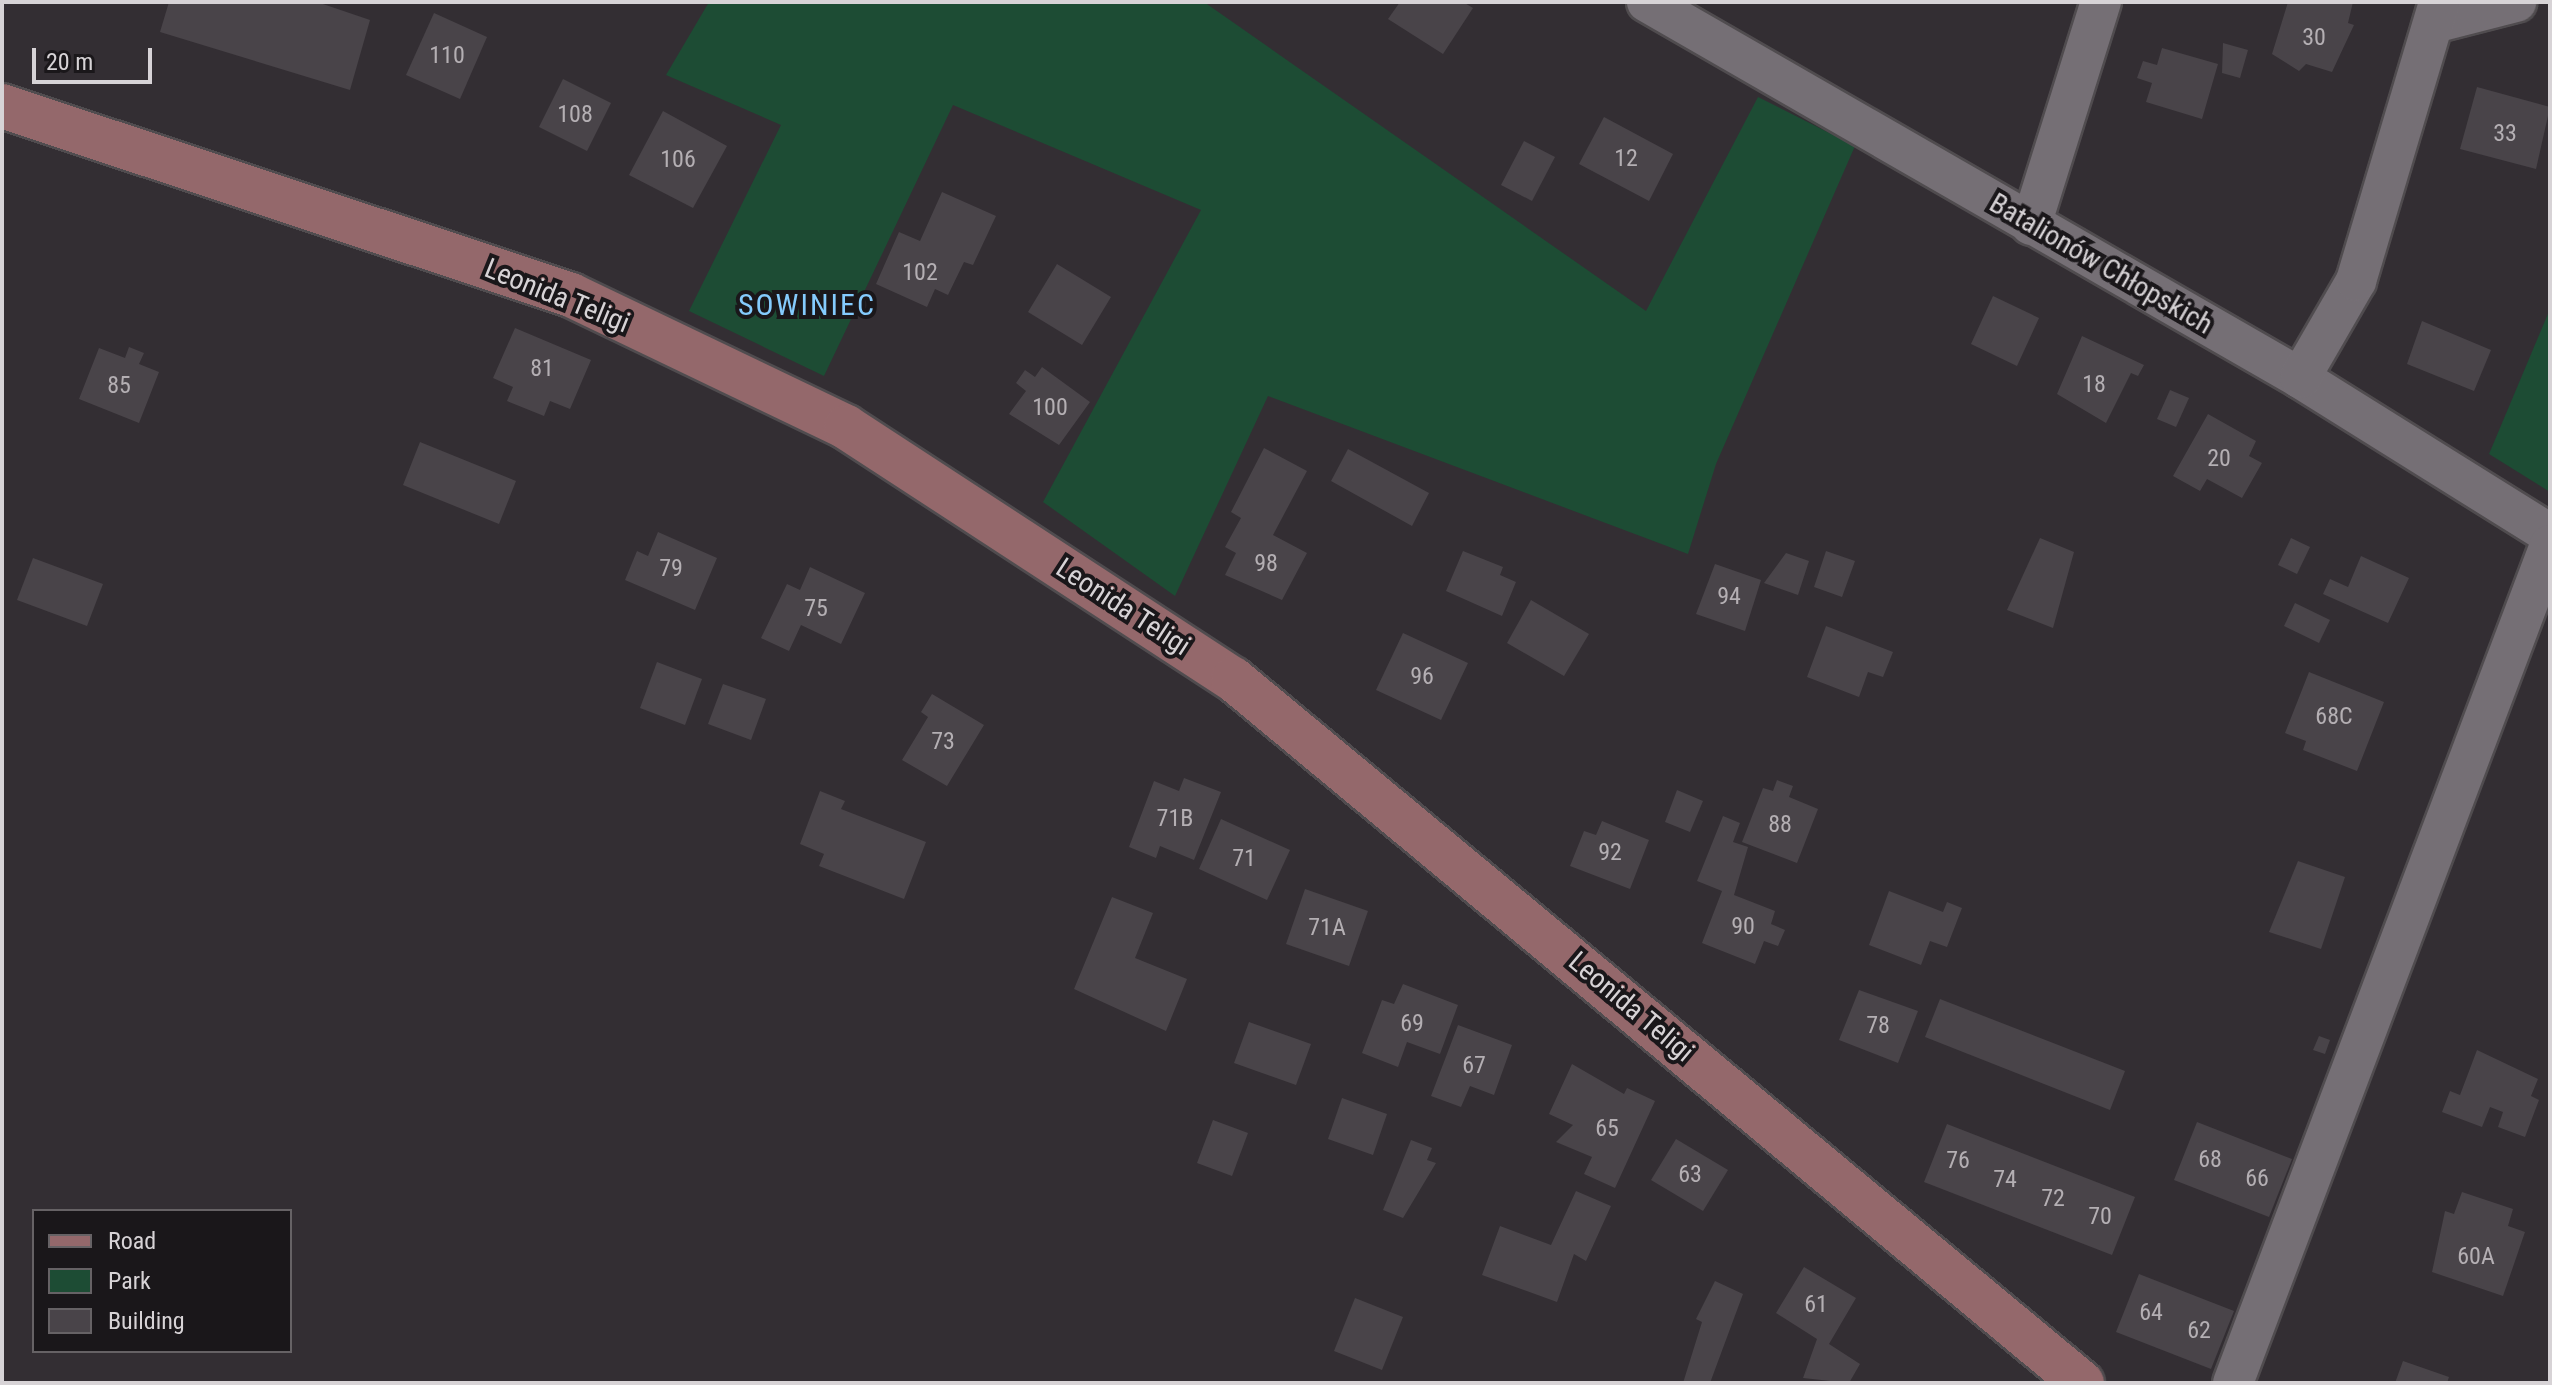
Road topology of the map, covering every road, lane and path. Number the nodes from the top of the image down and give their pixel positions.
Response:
1 (1647, 2) edge
2 (2101, 2) edge
3 (2516, 2) edge
4 (2436, 12) edge
5 (2, 106) edge
6 (2031, 225) junction
7 (2300, 378) junction
8 (2550, 534) edge
9 (2550, 545) edge
10 (2082, 1383) edge
11 (2233, 1383) edge

1 - 6 street, Batalionów Chłopskich
2 - 6 street
3 - 4 street
4 - 7 street
5 - 10 street, Leonida Teligi
6 - 7 street, Batalionów Chłopskich
7 - 8 street, Batalionów Chłopskich
9 - 11 street

